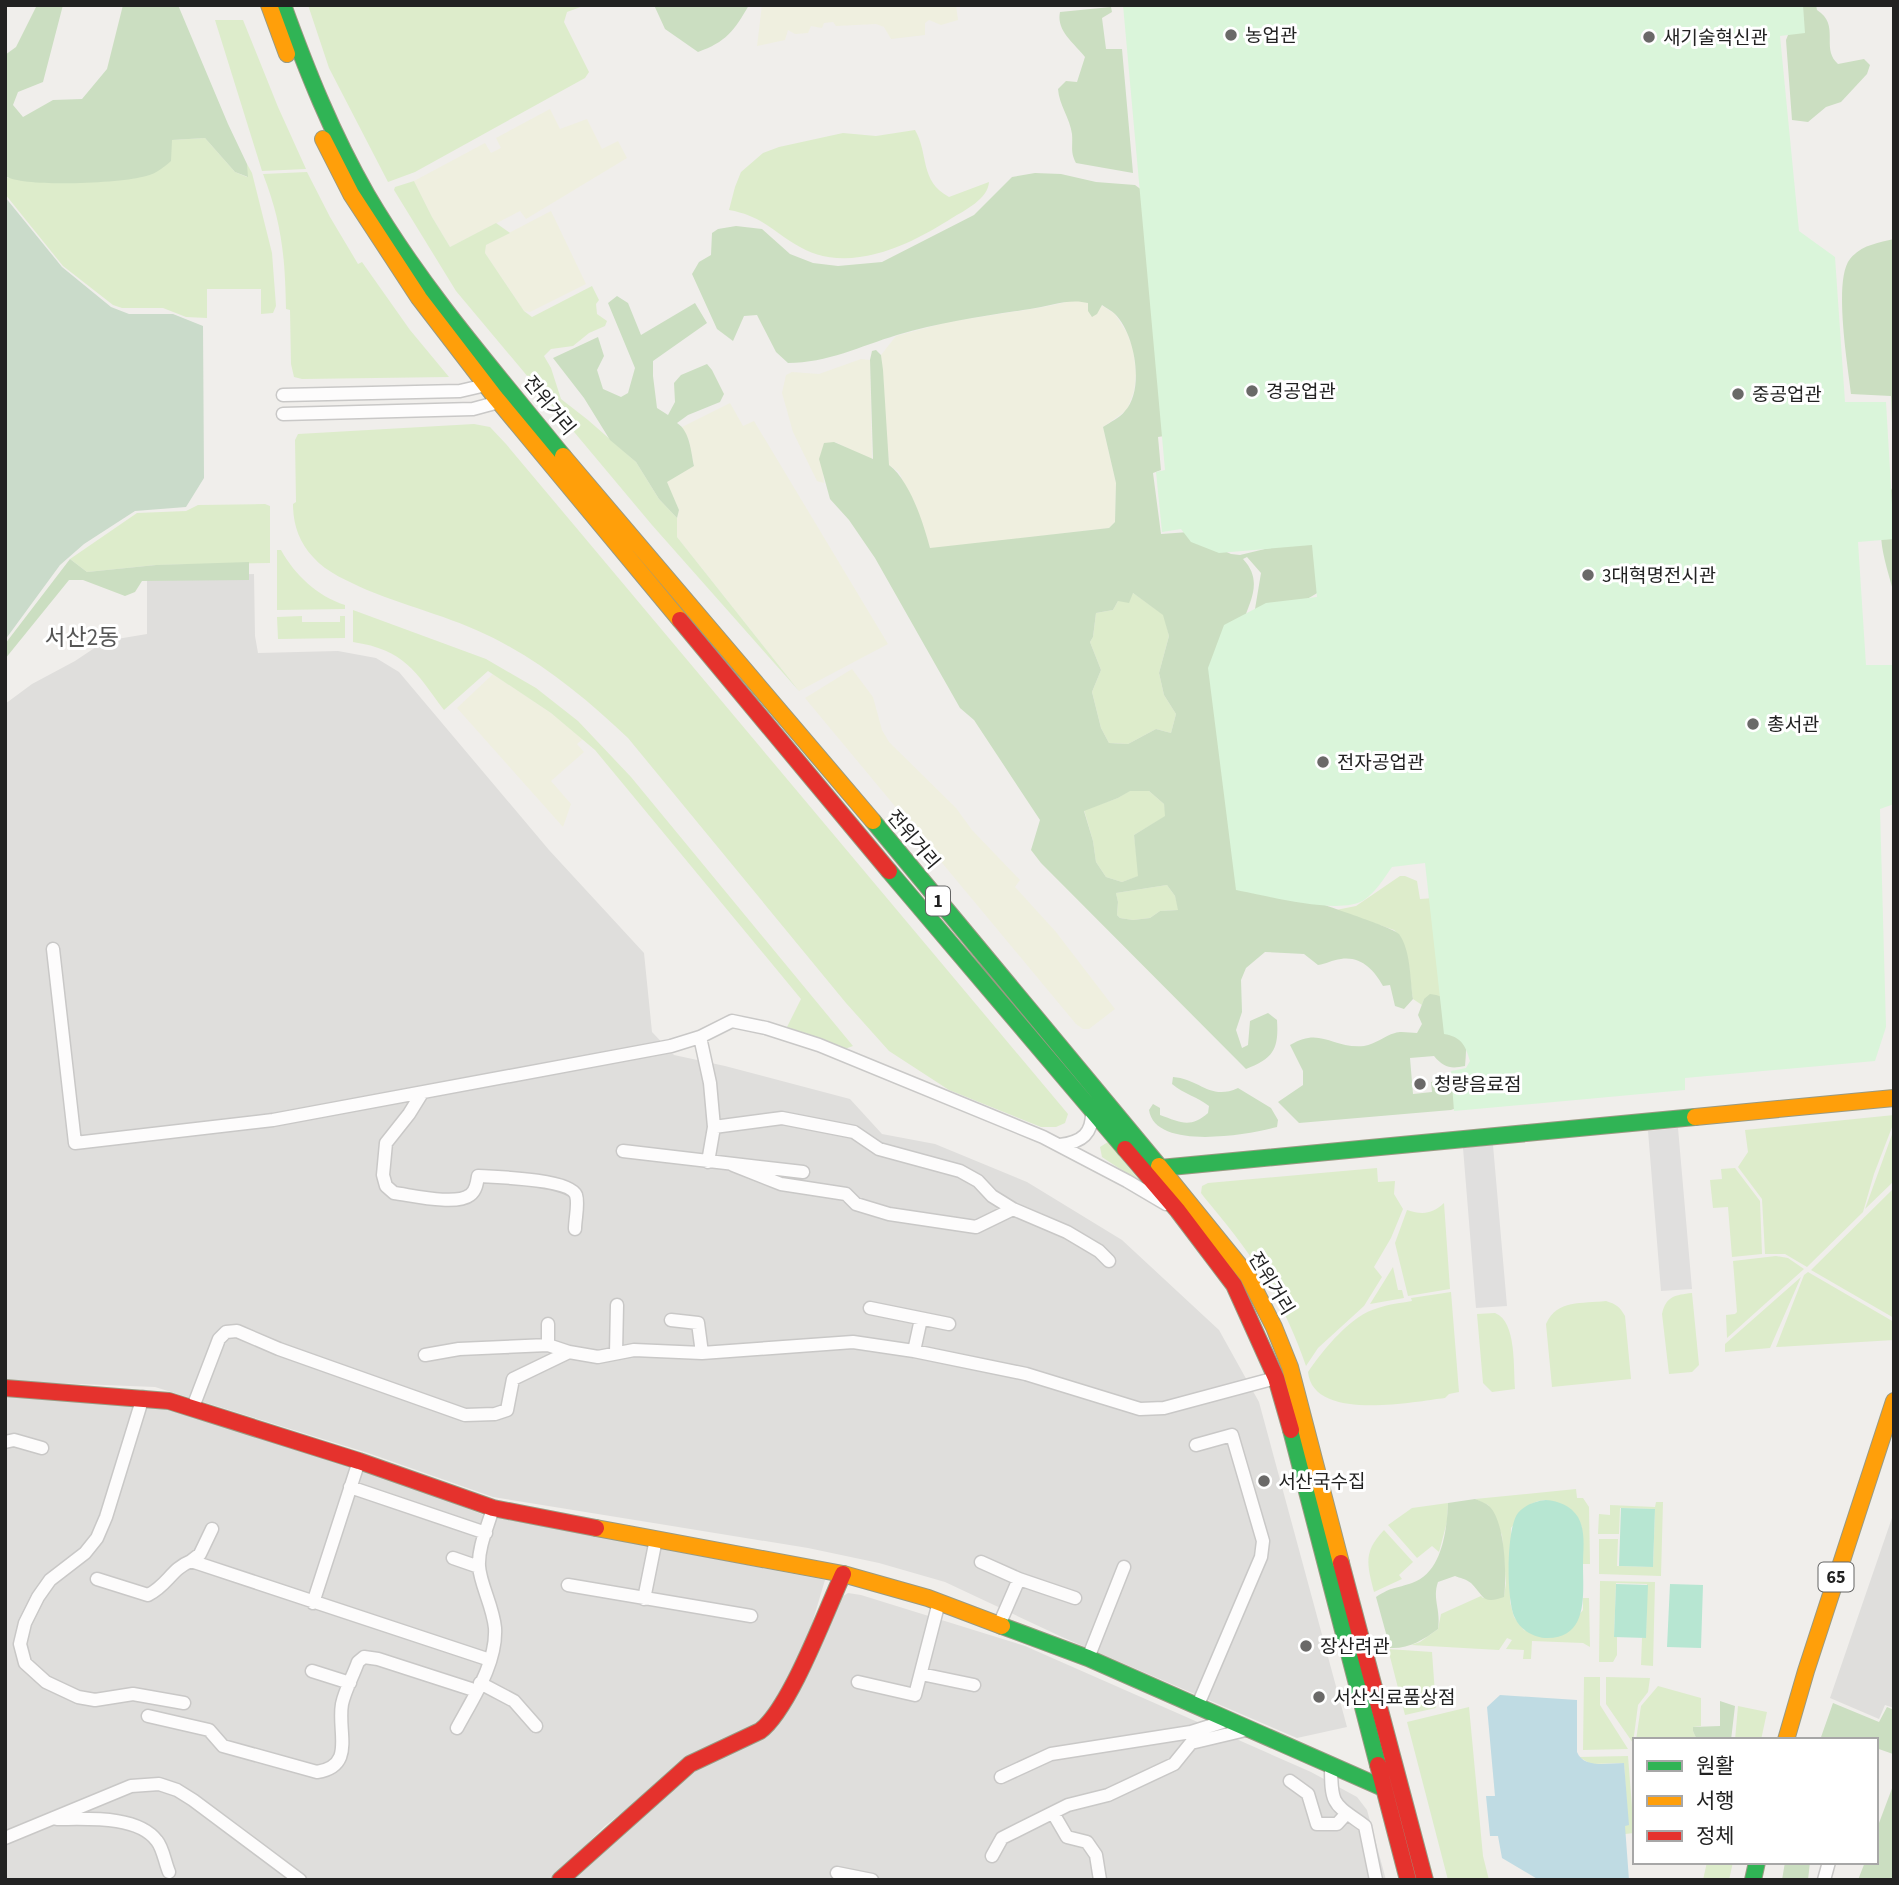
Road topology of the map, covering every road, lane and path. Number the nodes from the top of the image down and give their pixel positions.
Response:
1 (269, 5) edge
2 (284, 5) edge
3 (486, 385) junction
4 (283, 396) dead end
5 (499, 402) junction
6 (283, 414) dead end
7 (53, 949) dead end
8 (701, 1037) junction
9 (422, 1093) junction
10 (1894, 1098) edge
11 (1092, 1109) junction
12 (714, 1127) junction
13 (1060, 1145) junction
14 (623, 1151) dead end
15 (708, 1162) junction
16 (733, 1165) junction
17 (1160, 1168) junction
18 (803, 1172) dead end
19 (1013, 1209) junction
20 (1178, 1211) junction
21 (575, 1229) dead end
22 (1109, 1261) dead end
23 (617, 1305) dead end
24 (870, 1308) dead end
25 (921, 1319) junction
26 (671, 1320) dead end
27 (548, 1324) dead end
28 (949, 1324) dead end
29 (548, 1345) junction
30 (569, 1352) junction
31 (914, 1352) junction
32 (616, 1353) junction
33 (702, 1353) junction
34 (425, 1355) dead end
35 (1276, 1378) junction
36 (5, 1388) edge
37 (143, 1397) junction
38 (1894, 1401) edge
39 (193, 1407) junction
40 (5, 1442) edge
41 (1196, 1445) dead end
42 (42, 1448) dead end
43 (359, 1461) junction
44 (350, 1487) junction
45 (493, 1508) junction
46 (212, 1529) dead end
47 (486, 1533) junction
48 (656, 1539) junction
49 (453, 1558) dead end
50 (191, 1562) junction
51 (981, 1562) dead end
52 (479, 1567) junction
53 (1125, 1567) dead end
54 (843, 1574) junction
55 (97, 1579) dead end
56 (1019, 1579) junction
57 (568, 1585) dead end
58 (1075, 1598) dead end
59 (644, 1599) junction
60 (939, 1602) junction
61 (313, 1603) junction
62 (751, 1616) dead end
63 (999, 1625) junction
64 (1088, 1658) junction
65 (490, 1660) junction
66 (312, 1671) dead end
67 (920, 1674) junction
68 (858, 1682) dead end
69 (351, 1684) junction
70 (974, 1685) dead end
71 (478, 1687) junction
72 (184, 1703) dead end
73 (1197, 1707) junction
74 (148, 1716) dead end
75 (1230, 1720) junction
76 (536, 1726) dead end
77 (457, 1728) dead end
78 (1251, 1729) junction
79 (1787, 1738) edge
80 (1331, 1765) junction
81 (1001, 1777) dead end
82 (1290, 1781) dead end
83 (1383, 1788) junction
84 (1053, 1813) junction
85 (1347, 1813) junction
86 (54, 1819) junction
87 (5, 1838) edge
88 (992, 1856) dead end
89 (169, 1872) dead end
90 (837, 1873) dead end
91 (300, 1880) edge
92 (560, 1880) edge
93 (872, 1880) edge
94 (1100, 1880) edge
95 (1376, 1880) edge
96 (1408, 1880) edge
97 (1425, 1880) edge

1 - 3 main road, 전위거리 / 1
2 - 17 main road, 전위거리 / 1
3 - 4 street
3 - 5 main road, 전위거리 / 1
5 - 6 street
5 - 11 main road, 전위거리 / 1
7 - 9 street
8 - 9 street
8 - 12 street
8 - 13 street
9 - 21 street
10 - 17 main road
11 - 13 street
11 - 20 main road, 전위거리 / 1
12 - 15 street
12 - 19 street
13 - 20 street
14 - 15 street
15 - 16 street
16 - 18 street
16 - 19 street
17 - 97 main road, 전위거리 / 1
19 - 22 street
20 - 35 main road, 전위거리 / 1
23 - 32 street
24 - 25 street
25 - 28 street
25 - 31 street
26 - 33 street
27 - 29 street
29 - 30 street
29 - 34 street
30 - 32 street
30 - 39 street
31 - 33 street
31 - 35 street
32 - 33 street
35 - 83 main road, 전위거리 / 1
36 - 37 main road
37 - 39 main road
37 - 72 street
38 - 79 main road, 65
39 - 43 main road
40 - 42 street
41 - 73 street
43 - 44 street
43 - 45 main road
44 - 47 street
44 - 61 street
45 - 47 street
45 - 48 main road
46 - 50 street
47 - 52 street
48 - 54 main road
48 - 59 street
49 - 52 street
50 - 55 street
50 - 61 street
51 - 56 street
52 - 65 street
53 - 64 street
54 - 60 main road
54 - 92 main road
56 - 58 street
56 - 63 street
57 - 59 street
59 - 62 street
60 - 63 main road
60 - 67 street
61 - 65 street
63 - 64 main road
64 - 73 main road
65 - 71 street
66 - 69 street
67 - 68 street
67 - 70 street
69 - 71 street
69 - 74 street
71 - 76 street
71 - 77 street
73 - 75 main road
75 - 78 main road
75 - 81 street
78 - 80 main road
78 - 84 street
80 - 83 main road
80 - 85 street
82 - 85 street
83 - 96 main road, 전위거리 / 1
84 - 88 street
84 - 94 street
85 - 95 street
86 - 87 street
86 - 89 street
86 - 91 street
90 - 93 street

